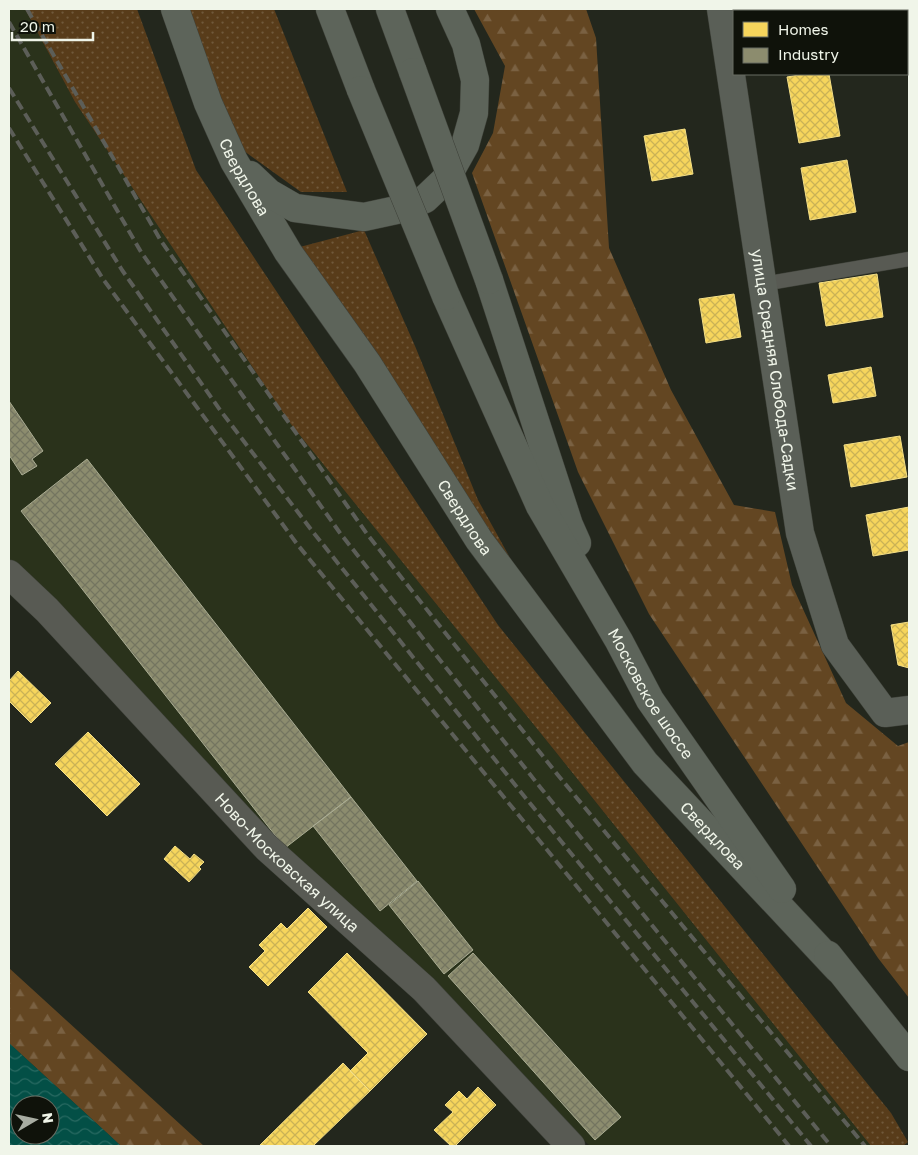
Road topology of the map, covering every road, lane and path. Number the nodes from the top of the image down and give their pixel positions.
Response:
1 (175, 9) edge
2 (330, 9) edge
3 (390, 9) edge
4 (450, 9) edge
5 (721, 9) edge
6 (234, 161) junction
7 (909, 259) edge
8 (763, 284) junction
9 (9, 574) edge
10 (619, 641) junction
11 (897, 711) edge
12 (838, 969) junction
13 (909, 1057) edge
14 (571, 1146) edge

1 - 6 main road, Свердлова
2 - 10 main road, Московское шоссе, bridge
3 - 10 main road, bridge
4 - 6 main road
5 - 8 street, улица Средняя Слобода-Садки
6 - 12 main road, Свердлова
7 - 8 lane
8 - 11 street, улица Средняя Слобода-Садки
9 - 14 street, Ново-Московская улица
10 - 12 main road, Московское шоссе
12 - 13 main road, Московское шоссе

